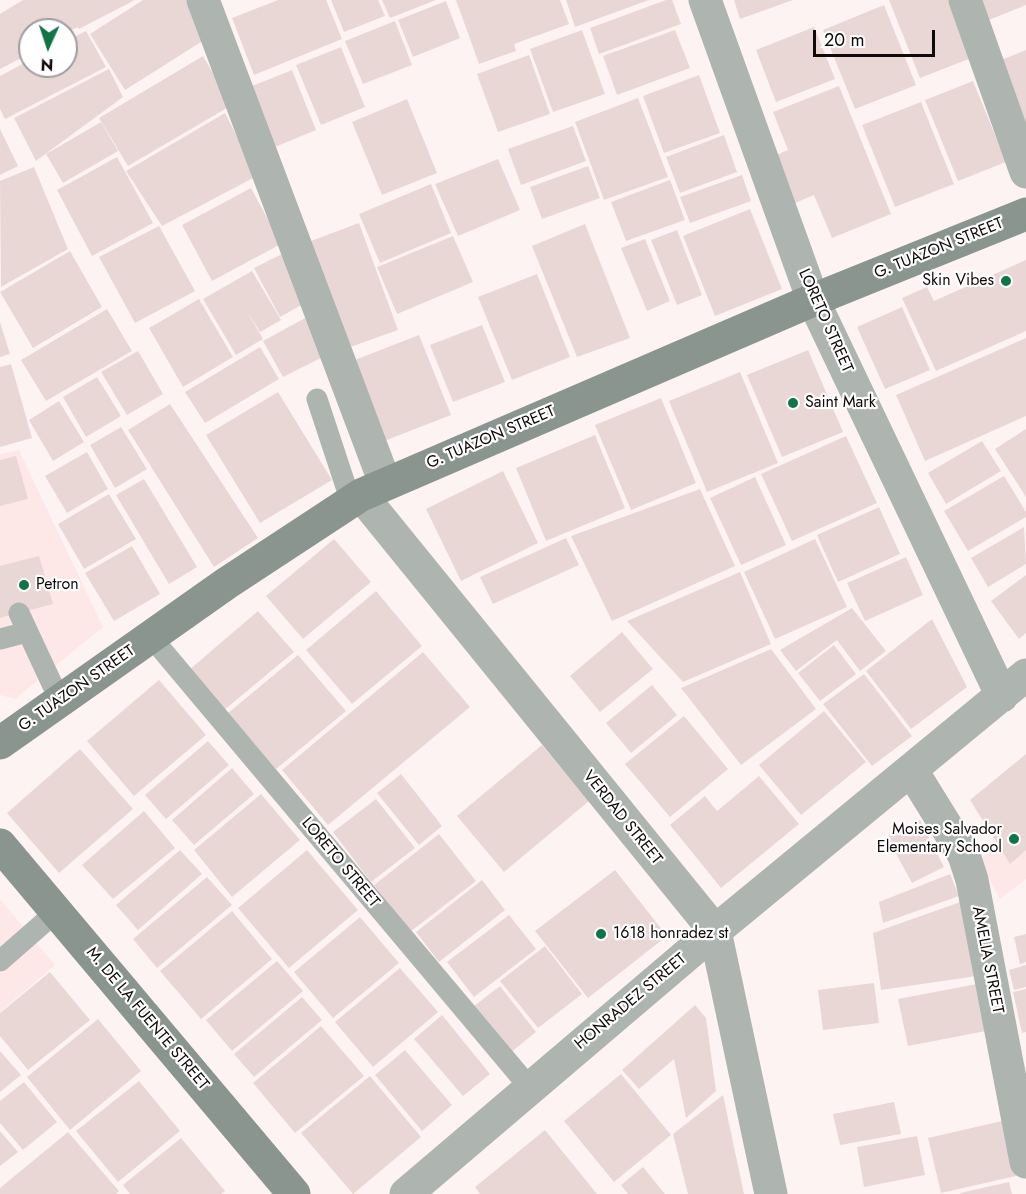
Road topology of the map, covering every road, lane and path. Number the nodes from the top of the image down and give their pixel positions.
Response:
1 (203, 0) edge
2 (705, 0) edge
3 (965, 0) edge
4 (1026, 172) edge
5 (1026, 214) edge
6 (813, 300) junction
7 (317, 399) dead end
8 (366, 493) junction
9 (152, 638) junction
10 (0, 639) edge
11 (1014, 685) edge
12 (60, 701) junction
13 (0, 743) edge
14 (912, 771) junction
15 (4, 860) edge
16 (56, 912) junction
17 (715, 931) junction
18 (0, 961) edge
19 (530, 1088) junction
20 (1026, 1162) edge
21 (294, 1194) edge
22 (406, 1194) edge
23 (771, 1194) edge

1 - 8 street, VERDAD STREET
2 - 6 street, LORETO STREET
3 - 4 street
5 - 6 street, G. TUAZON STREET
6 - 8 street, G. TUAZON STREET
6 - 11 street, LORETO STREET
7 - 8 lane
8 - 9 street, G. TUAZON STREET
8 - 17 street, VERDAD STREET
9 - 12 street, G. TUAZON STREET
9 - 19 lane, LORETO STREET
10 - 12 lane
11 - 14 street, HONRADEZ STREET
12 - 13 street, G. TUAZON STREET
14 - 17 street, HONRADEZ STREET
14 - 20 street, AMELIA STREET
15 - 16 street, M. DE LA FUENTE STREET
16 - 18 lane
16 - 21 street, M. DE LA FUENTE STREET
17 - 19 street, HONRADEZ STREET
17 - 23 street, VERDAD STREET
19 - 22 street, HONRADEZ STREET

